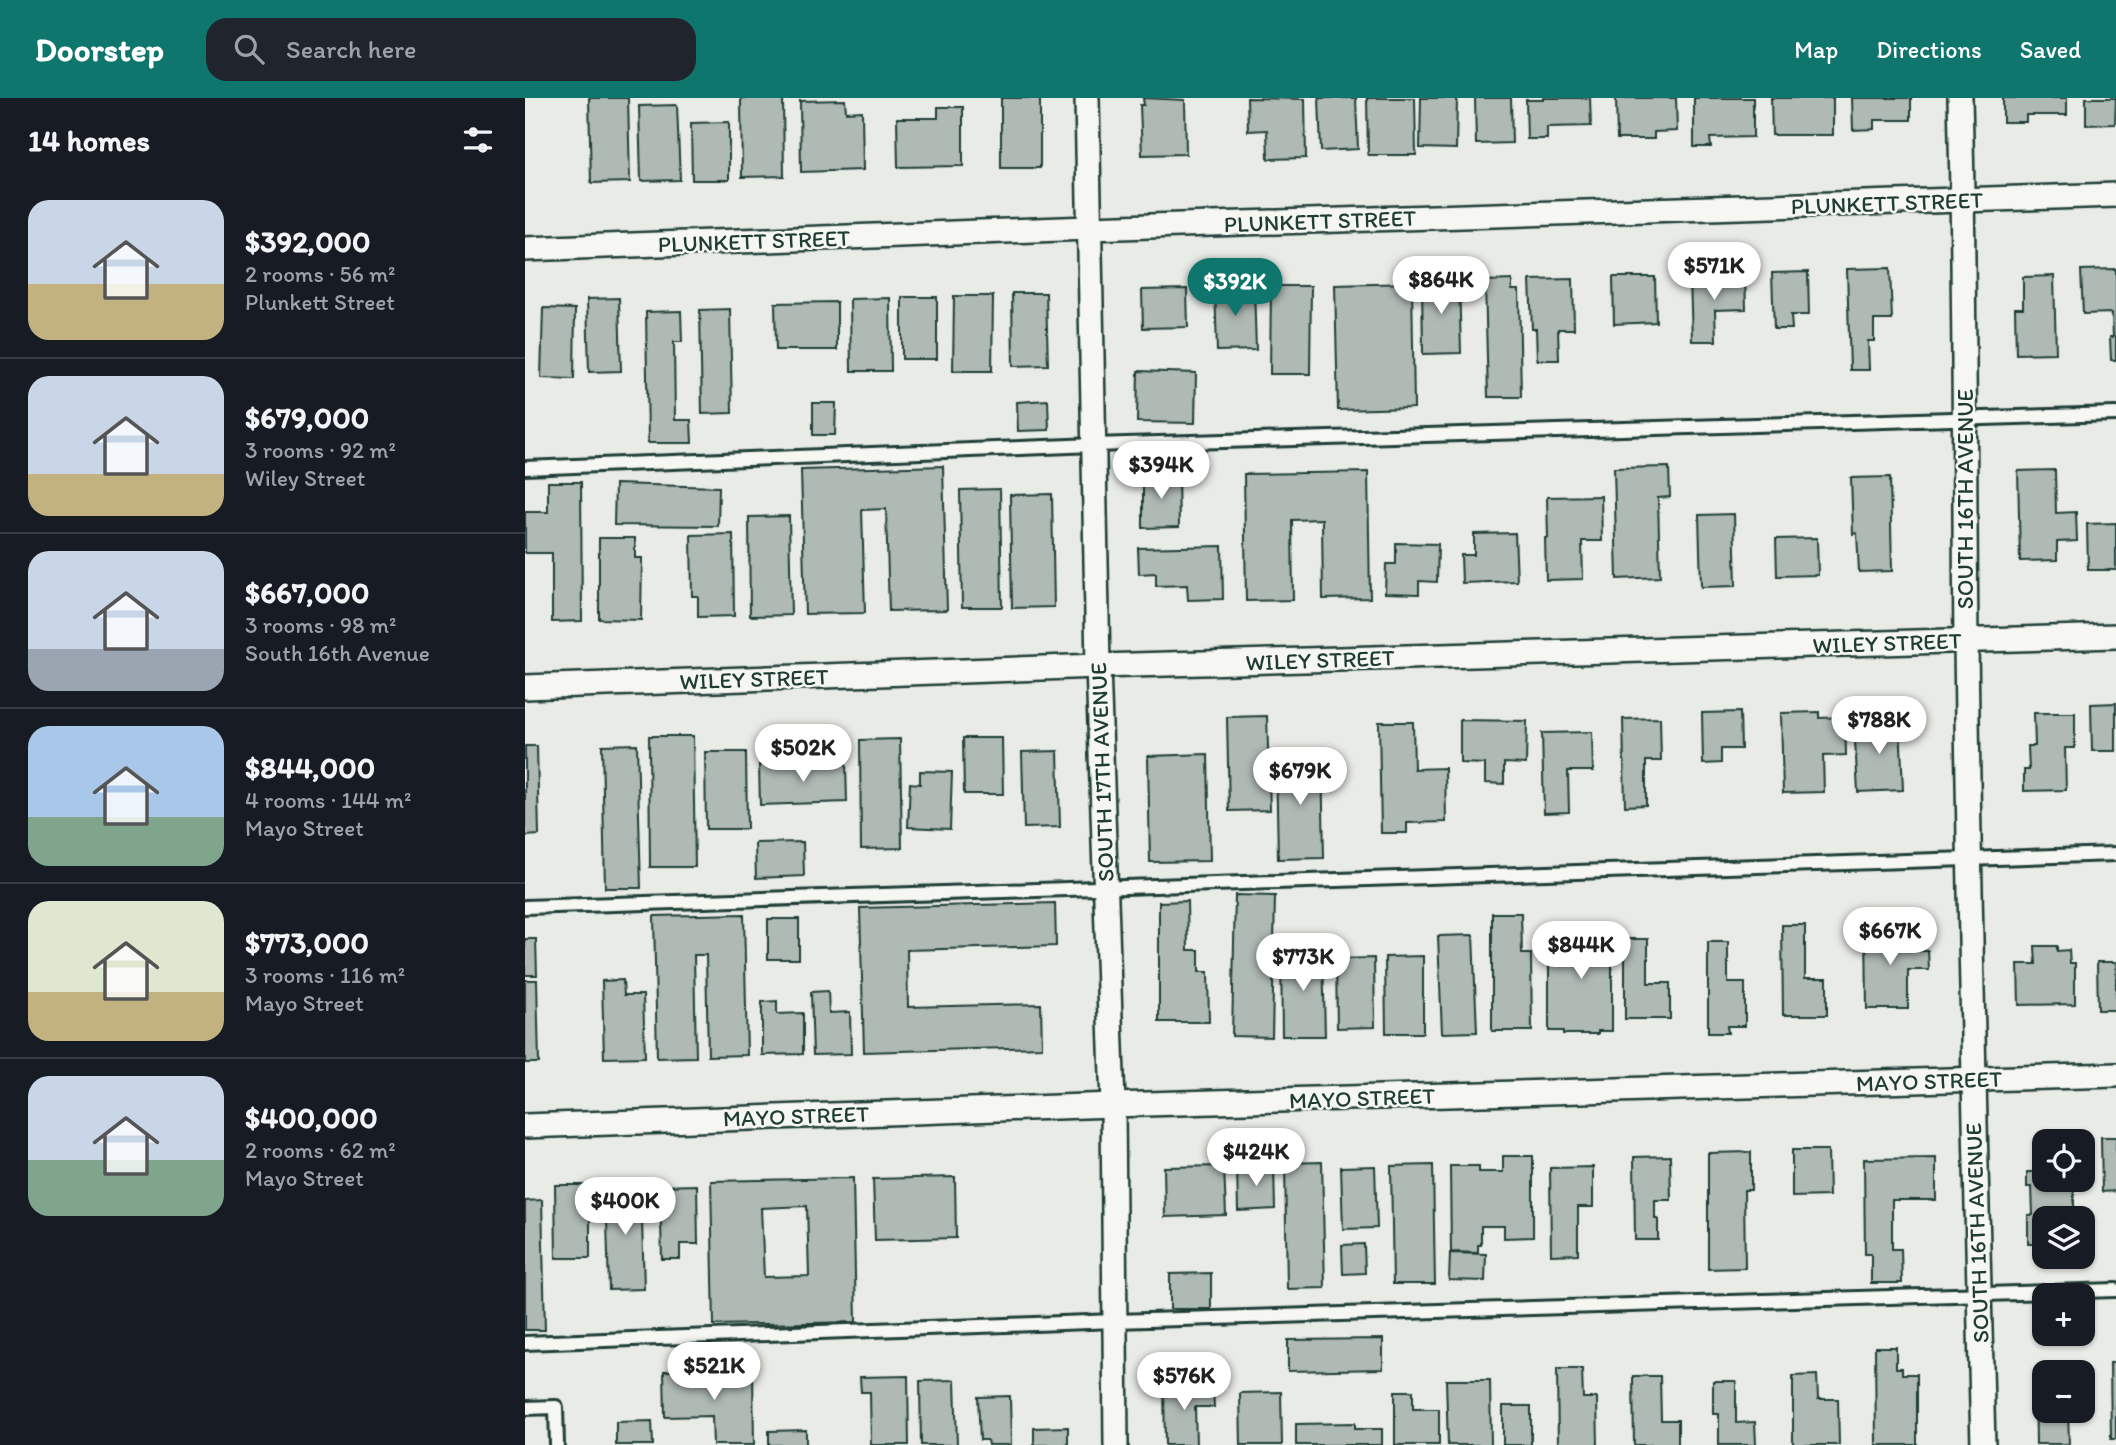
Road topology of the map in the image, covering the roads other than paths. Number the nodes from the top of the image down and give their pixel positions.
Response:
1 (1087, 98) edge
2 (1960, 98) edge
3 (2116, 195) edge
4 (1963, 200) junction
5 (1089, 228) junction
6 (525, 250) edge
7 (2116, 414) edge
8 (1964, 419) junction
9 (1094, 445) junction
10 (525, 468) edge
11 (2116, 636) edge
12 (1966, 641) junction
13 (1098, 666) junction
14 (525, 687) edge
15 (2116, 854) edge
16 (1970, 859) junction
17 (1105, 888) junction
18 (525, 907) edge
19 (2116, 1075) edge
20 (1973, 1080) junction
21 (1113, 1105) junction
22 (525, 1126) edge
23 (2116, 1290) edge
24 (1979, 1294) junction
25 (1115, 1321) junction
26 (525, 1343) edge
27 (525, 1408) edge
28 (557, 1445) edge
29 (1117, 1445) edge
30 (1983, 1445) edge

1 - 5 street, SOUTH 17TH AVENUE
2 - 4 street, SOUTH 16TH AVENUE
3 - 4 street, PLUNKETT STREET
4 - 5 street, PLUNKETT STREET
4 - 8 street, SOUTH 16TH AVENUE
5 - 6 street, PLUNKETT STREET
5 - 9 street, SOUTH 17TH AVENUE
7 - 8 lane
8 - 9 lane
8 - 12 street, SOUTH 16TH AVENUE
9 - 10 lane
9 - 13 street, SOUTH 17TH AVENUE
11 - 12 street, WILEY STREET
12 - 13 street, WILEY STREET
12 - 16 street, SOUTH 16TH AVENUE
13 - 14 street, WILEY STREET
13 - 17 street, SOUTH 17TH AVENUE
15 - 16 lane
16 - 17 lane
16 - 20 street, SOUTH 16TH AVENUE
17 - 18 lane
17 - 21 street, SOUTH 17TH AVENUE
19 - 20 street, MAYO STREET
20 - 21 street, MAYO STREET
20 - 24 street, SOUTH 16TH AVENUE
21 - 22 street, MAYO STREET
21 - 25 street, SOUTH 17TH AVENUE
23 - 24 lane
24 - 25 lane
24 - 30 street, SOUTH 16TH AVENUE
25 - 26 lane
25 - 29 street, SOUTH 17TH AVENUE
27 - 28 lane

